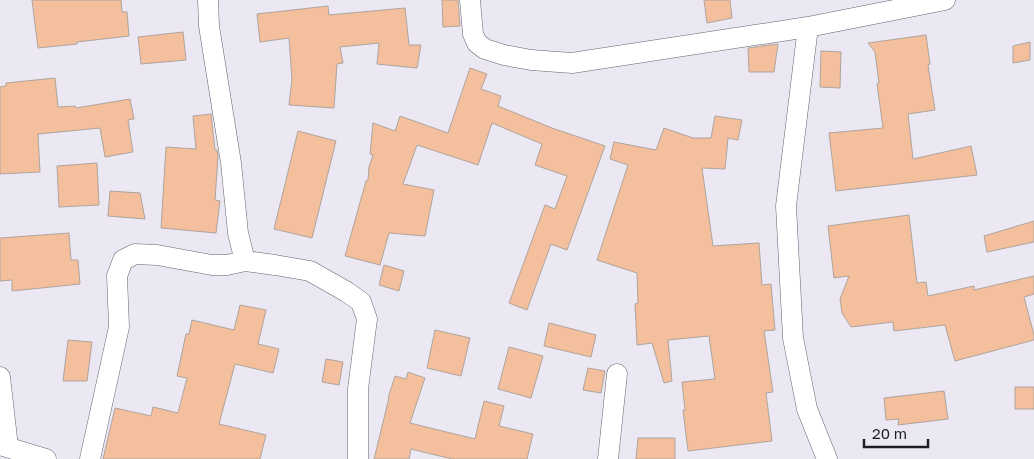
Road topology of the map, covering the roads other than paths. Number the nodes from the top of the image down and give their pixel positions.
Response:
1 (208, 0) edge
2 (470, 0) edge
3 (945, 0) edge
4 (808, 27) junction
5 (245, 261) junction
6 (617, 374) dead end
7 (0, 377) edge
8 (4, 446) edge
9 (46, 459) edge
10 (90, 459) edge
11 (358, 459) edge
12 (608, 459) edge
13 (828, 459) edge

1 - 5 street
2 - 4 street
3 - 4 street
4 - 13 street
5 - 10 street
5 - 11 street
6 - 12 street
7 - 8 street
8 - 9 street

